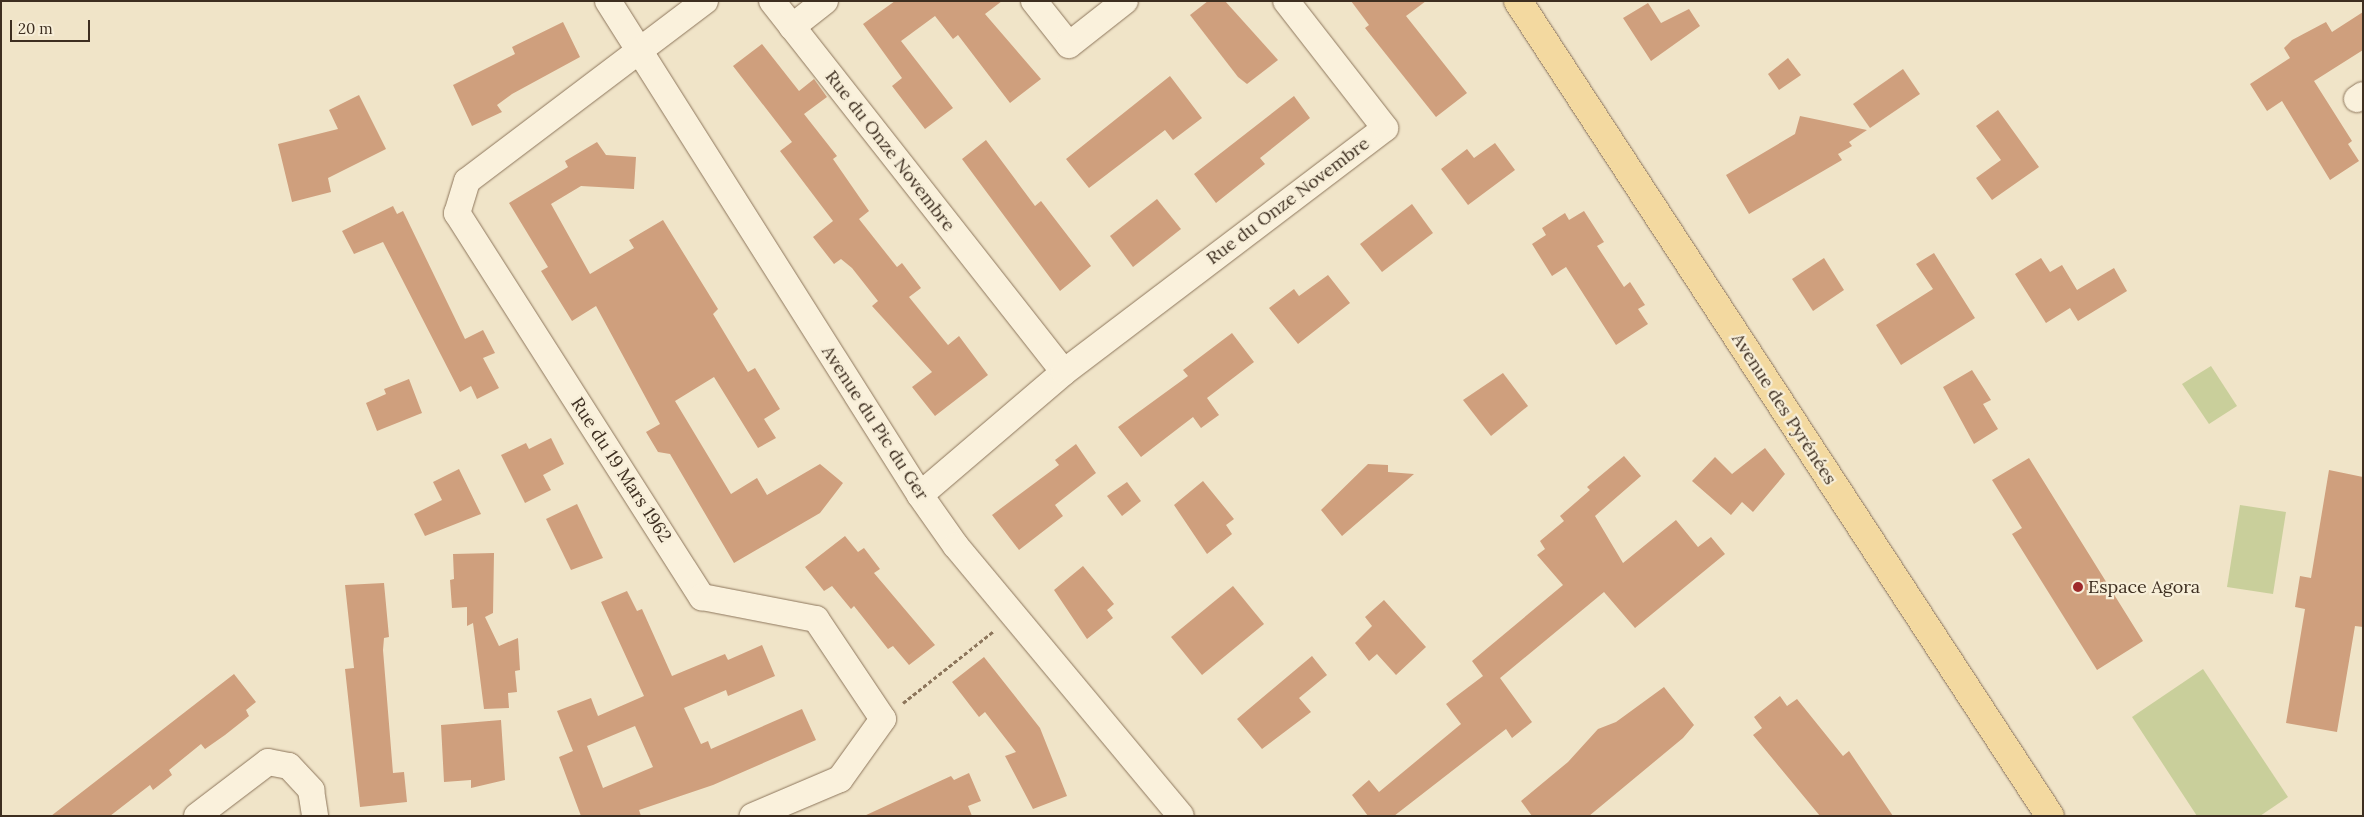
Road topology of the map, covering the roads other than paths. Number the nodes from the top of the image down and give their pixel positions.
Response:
1 (608, 1) edge
2 (704, 1) edge
3 (772, 1) edge
4 (825, 1) edge
5 (1034, 1) edge
6 (1125, 1) edge
7 (1286, 1) edge
8 (1518, 1) edge
9 (792, 27) junction
10 (640, 52) junction
11 (1064, 372) junction
12 (920, 496) junction
13 (197, 816) edge
14 (315, 816) edge
15 (753, 816) edge
16 (1181, 816) edge
17 (2050, 816) edge

1 - 10 street, Avenue du Pic du Ger
2 - 10 street, Rue du 19 Mars 1962
3 - 9 street, Rue du Onze Novembre
4 - 9 street
5 - 6 street
7 - 11 street, Rue du Onze Novembre
8 - 17 main road, Avenue des Pyrénées
9 - 11 street, Rue du Onze Novembre
10 - 12 street, Avenue du Pic du Ger
10 - 15 street, Rue du 19 Mars 1962
11 - 12 street, Rue du Onze Novembre
12 - 16 street, Avenue du Pic du Ger
13 - 14 street

